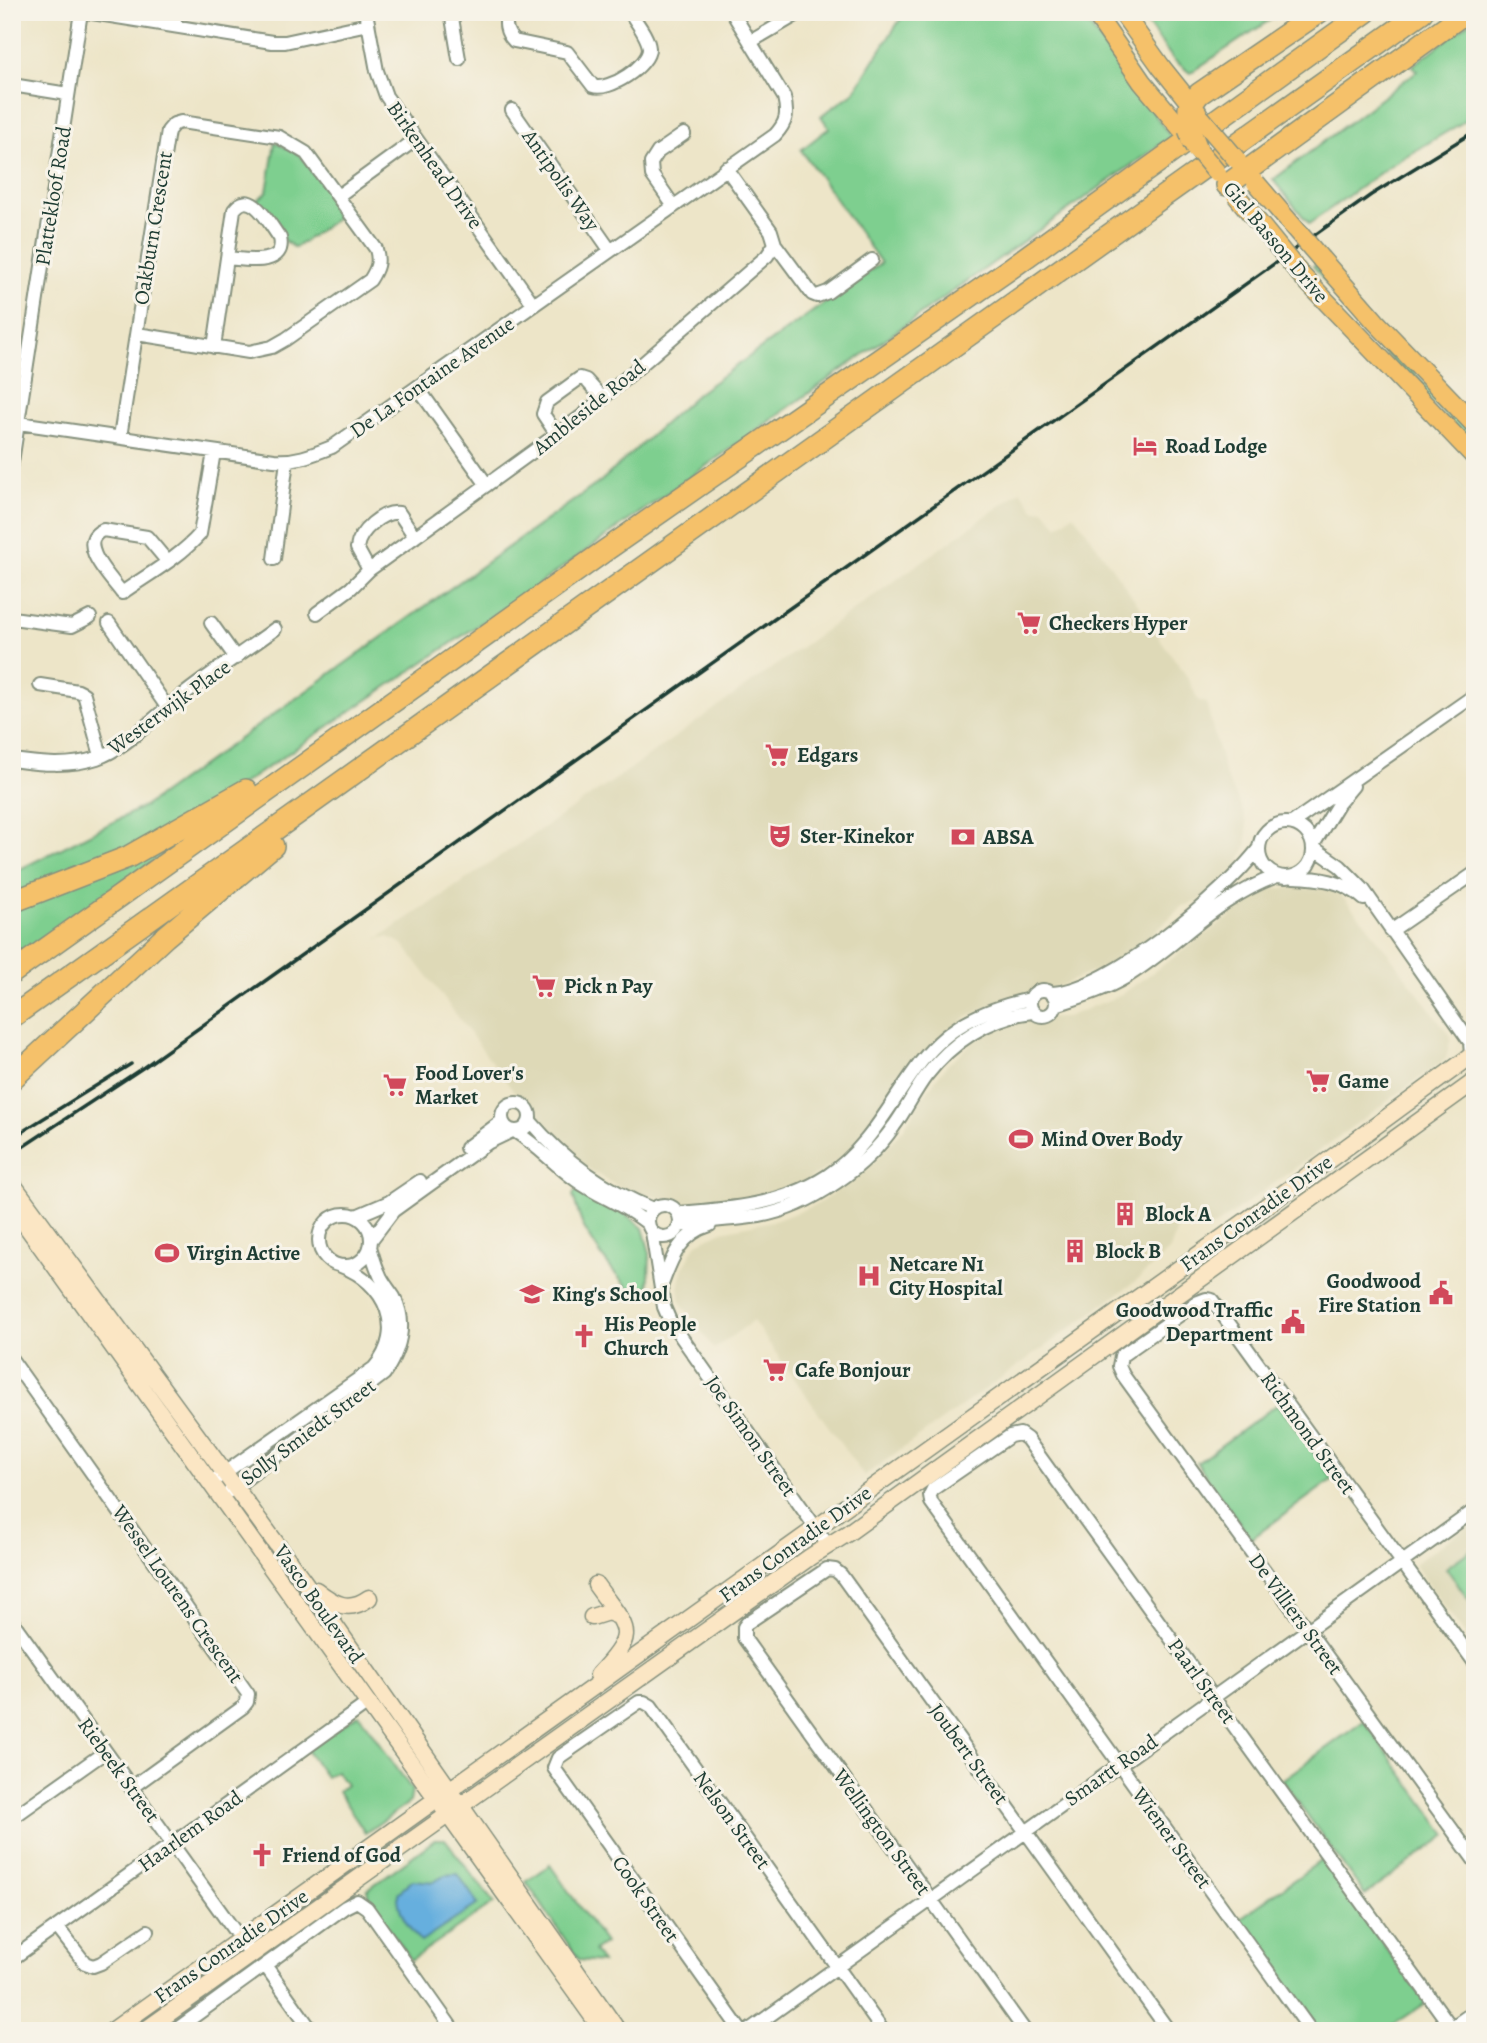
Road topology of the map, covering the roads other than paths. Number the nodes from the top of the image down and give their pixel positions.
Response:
1 (83, 12) edge
2 (176, 12) edge
3 (451, 12) edge
4 (507, 12) edge
5 (630, 12) edge
6 (732, 12) edge
7 (801, 12) edge
8 (1094, 12) edge
9 (1122, 12) edge
10 (1319, 12) edge
11 (1366, 12) edge
12 (1422, 12) edge
13 (1466, 12) edge
14 (367, 18) edge
15 (174, 26) junction
16 (750, 42) junction
17 (459, 59) dead end
18 (12, 85) edge
19 (68, 94) junction
20 (512, 110) dead end
21 (1192, 126) junction
22 (684, 134) dead end
23 (415, 140) junction
24 (726, 168) junction
25 (1246, 172) junction
26 (1227, 185) junction
27 (338, 195) junction
28 (673, 205) junction
29 (775, 244) junction
30 (610, 250) junction
31 (227, 258) junction
32 (872, 260) dead end
33 (534, 305) junction
34 (136, 334) junction
35 (214, 347) junction
36 (418, 387) junction
37 (603, 399) junction
38 (15, 423) edge
39 (1475, 425) edge
40 (557, 435) junction
41 (120, 437) junction
42 (214, 452) junction
43 (1475, 457) edge
44 (287, 461) junction
45 (12, 462) edge
46 (487, 485) junction
47 (415, 537) junction
48 (606, 550) junction
49 (274, 559) dead end
50 (167, 561) junction
51 (369, 570) junction
52 (317, 613) dead end
53 (90, 617) dead end
54 (12, 618) edge
55 (211, 623) dead end
56 (109, 624) dead end
57 (275, 629) dead end
58 (236, 658) junction
59 (40, 685) dead end
60 (1475, 695) edge
61 (167, 707) junction
62 (101, 756) junction
63 (12, 760) edge
64 (370, 762) junction
65 (1368, 771) junction
66 (1292, 823) junction
67 (1314, 846) junction
68 (1259, 848) junction
69 (1475, 873) edge
70 (1277, 876) junction
71 (1293, 877) junction
72 (12, 902) edge
73 (1370, 902) junction
74 (1391, 930) junction
75 (12, 973) edge
76 (1054, 999) junction
77 (1031, 1005) junction
78 (12, 1017) edge
79 (1473, 1048) edge
80 (12, 1079) edge
81 (1475, 1082) edge
82 (502, 1121) junction
83 (530, 1121) junction
84 (514, 1131) junction
85 (15, 1194) edge
86 (653, 1209) junction
87 (356, 1216) junction
88 (733, 1219) junction
89 (677, 1225) junction
90 (650, 1228) junction
91 (371, 1243) junction
92 (341, 1266) junction
93 (661, 1287) junction
94 (1119, 1366) joint
95 (15, 1368) edge
96 (217, 1478) junction
97 (235, 1488) junction
98 (221, 1498) junction
99 (935, 1507) joint
100 (1475, 1510) edge
101 (816, 1529) junction
102 (828, 1545) junction
103 (1402, 1562) junction
104 (303, 1580) junction
105 (596, 1585) dead end
106 (369, 1598) dead end
107 (618, 1616) junction
108 (592, 1617) dead end
109 (12, 1621) edge
110 (1308, 1630) junction
111 (743, 1631) joint
112 (1475, 1663) edge
113 (1214, 1697) junction
114 (572, 1702) junction
115 (368, 1703) junction
116 (105, 1752) junction
117 (1119, 1765) junction
118 (554, 1766) joint
119 (131, 1788) junction
120 (450, 1789) junction
121 (436, 1799) junction
122 (462, 1805) junction
123 (447, 1815) junction
124 (12, 1818) edge
125 (1025, 1832) junction
126 (173, 1845) junction
127 (1475, 1861) edge
128 (930, 1899) junction
129 (57, 1927) junction
130 (148, 1931) dead end
131 (240, 1939) junction
132 (251, 1954) junction
133 (12, 1959) edge
134 (265, 1965) junction
135 (837, 1966) junction
136 (1475, 2011) edge
137 (1451, 2030) edge
138 (113, 2031) edge
139 (144, 2031) edge
140 (174, 2031) edge
141 (312, 2031) edge
142 (454, 2031) edge
143 (603, 2031) edge
144 (618, 2031) edge
145 (741, 2031) edge
146 (748, 2031) edge
147 (883, 2031) edge
148 (1026, 2031) edge
149 (1169, 2031) edge
150 (1311, 2031) edge

1 - 15 street
1 - 19 street, Plattekloof Road
2 - 15 street
3 - 17 street
4 - 5 street
6 - 16 street
7 - 16 street
8 - 21 main road, Giel Basson Drive
9 - 21 main road, Giel Basson Drive
10 - 21 highway
11 - 48 highway
12 - 64 highway
13 - 25 highway
14 - 15 street
14 - 23 street, Birkenhead Drive
16 - 24 street, De La Fontaine Avenue
18 - 19 street
19 - 38 street, Plattekloof Road
20 - 30 street, Antipolis Way
21 - 25 main road, Giel Basson Drive, bridge
21 - 26 main road, Giel Basson Drive, bridge
22 - 28 street
23 - 27 street
23 - 33 street, Birkenhead Drive
24 - 28 street, De La Fontaine Avenue
24 - 29 street
25 - 26 highway
25 - 39 main road, Giel Basson Drive, bridge
26 - 43 main road, Giel Basson Drive, bridge
27 - 34 street, Oakburn Crescent
27 - 35 street, Oakburn Crescent
28 - 30 street, De La Fontaine Avenue
29 - 32 street
29 - 37 street, Ambleside Road
30 - 33 street, De La Fontaine Avenue
31 - 31 street
31 - 35 street
33 - 36 street, De La Fontaine Avenue
34 - 35 street, Oakburn Crescent
34 - 41 street, Oakburn Crescent
36 - 44 street, De La Fontaine Avenue
36 - 46 street
37 - 40 street, Ambleside Road
37 - 40 street
38 - 41 street, De La Fontaine Avenue
38 - 45 street, Plattekloof Road
40 - 46 street, Ambleside Road
41 - 42 street, De La Fontaine Avenue
42 - 44 street, De La Fontaine Avenue
42 - 50 street
44 - 49 street
46 - 47 street, Ambleside Road
47 - 51 street, Ambleside Road
47 - 51 street
48 - 72 highway
48 - 75 highway
50 - 50 street
51 - 52 street, Ambleside Road
53 - 54 street
55 - 58 street, Westerwijk Place
56 - 61 street
57 - 58 street, Westerwijk Place
58 - 61 street, Westerwijk Place
59 - 62 street
60 - 65 street
61 - 62 street, Westerwijk Place
62 - 63 street, Westerwijk Place
64 - 78 highway
64 - 80 highway
65 - 66 street
65 - 67 street
66 - 67 street
66 - 68 street
67 - 71 street
67 - 73 street
68 - 70 street
68 - 76 street
69 - 74 street
70 - 71 street
70 - 76 street
71 - 73 street
73 - 74 street
74 - 79 street
76 - 77 street
76 - 77 street
77 - 88 street
77 - 89 street
79 - 101 main road, Frans Conradie Drive
81 - 102 main road, Frans Conradie Drive
82 - 83 street
82 - 84 street
82 - 87 street
83 - 84 street
83 - 86 street
84 - 90 street
84 - 91 street
85 - 96 main road, Vasco Boulevard
86 - 89 street
86 - 90 street
87 - 91 street
87 - 92 street
88 - 89 street
88 - 93 street
89 - 90 street
89 - 93 street, Joe Simon Street
90 - 93 street, Joe Simon Street
91 - 92 street
91 - 97 street, Solly Smiedt Street
92 - 96 street, Solly Smiedt Street
93 - 101 street, Joe Simon Street
94 - 103 street, Richmond Street
94 - 110 street, De Villiers Street
95 - 119 street, Wessel Lourens Crescent
96 - 97 main road, Vasco Boulevard
96 - 98 main road, Vasco Boulevard
97 - 98 street, Solly Smiedt Street
97 - 104 main road, Vasco Boulevard
98 - 115 main road, Vasco Boulevard
99 - 113 street, Paarl Street
99 - 117 street, Wiener Street
100 - 103 street, Smartt Road
101 - 102 street, Joe Simon Street
101 - 114 main road, Frans Conradie Drive
102 - 122 main road, Frans Conradie Drive
103 - 110 street, Smartt Road
103 - 112 street, Richmond Street
104 - 106 main road
104 - 120 main road, Vasco Boulevard
105 - 107 main road
107 - 108 main road
107 - 114 main road
109 - 116 street, Riebeek Street
110 - 113 street, Smartt Road
110 - 127 street, De Villiers Street
111 - 125 street, Joubert Street
111 - 128 street, Wellington Street
113 - 117 street, Smartt Road
113 - 137 street, Paarl Street
114 - 120 main road, Frans Conradie Drive
115 - 121 main road, Vasco Boulevard
115 - 126 street, Haarlem Road
116 - 119 street, Riebeek Street
116 - 124 street
117 - 125 street, Smartt Road
117 - 150 street, Wiener Street
118 - 135 street, Nelson Street
118 - 145 street, Cook Street
119 - 126 street, Riebeek Street
120 - 121 main road, Frans Conradie Drive
120 - 122 main road, Vasco Boulevard
121 - 123 main road, Vasco Boulevard
121 - 131 main road, Frans Conradie Drive
122 - 123 main road, Frans Conradie Drive
122 - 144 main road, Vasco Boulevard
123 - 132 main road, Frans Conradie Drive
123 - 143 main road, Vasco Boulevard
125 - 128 street, Smartt Road
125 - 149 street, Joubert Street
126 - 129 street, Haarlem Road
126 - 131 street, Riebeek Street
128 - 135 street, Smartt Road
128 - 148 street, Wellington Street
129 - 130 street
129 - 133 street, Haarlem Road
131 - 132 street, Riebeek Street
131 - 138 main road, Frans Conradie Drive
132 - 139 main road, Frans Conradie Drive
134 - 140 street
134 - 141 street
134 - 142 street
135 - 146 street, Smartt Road
135 - 147 street, Nelson Street
136 - 137 street

